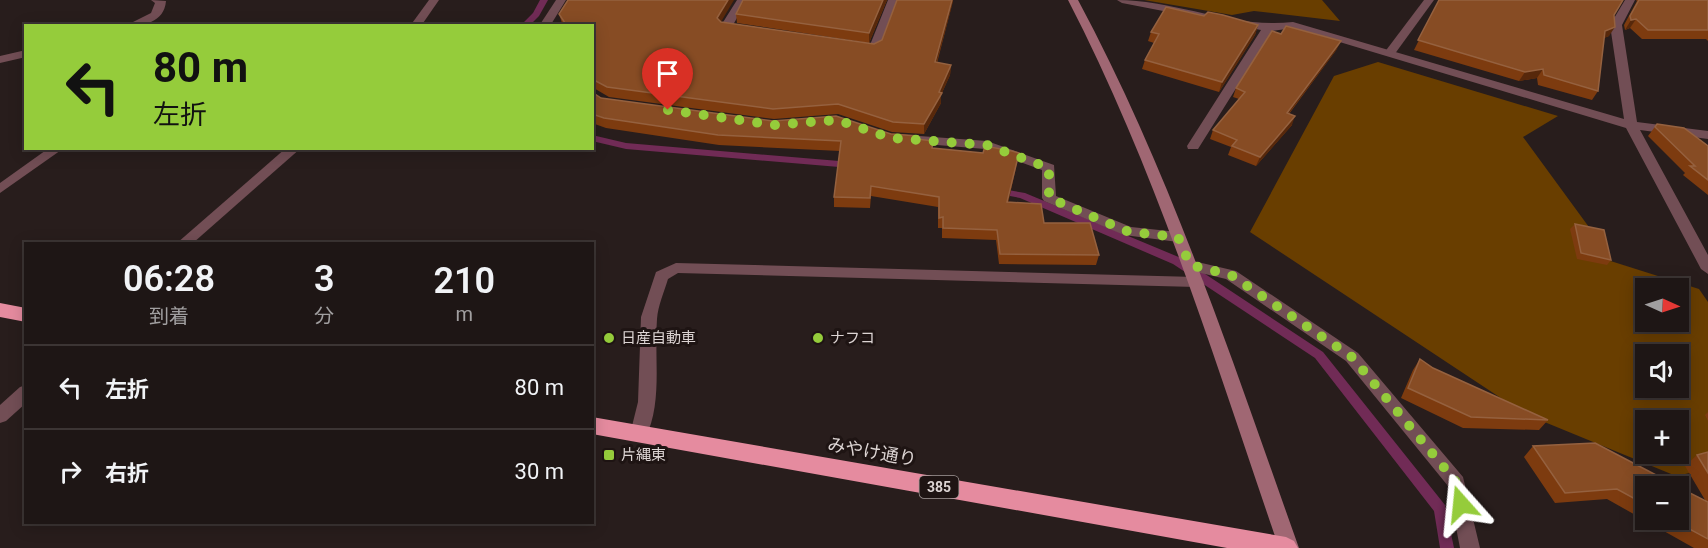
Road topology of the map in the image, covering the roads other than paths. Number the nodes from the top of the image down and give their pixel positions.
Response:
1 (160, 0) edge
2 (434, 0) edge
3 (561, 0) edge
4 (742, 0) edge
5 (893, 0) edge
6 (1073, 0) edge
7 (1122, 0) edge
8 (1429, 0) edge
9 (1630, 0) edge
10 (135, 24) edge
11 (416, 24) edge
12 (545, 24) edge
13 (1268, 28) junction
14 (749, 31) edge
15 (851, 46) edge
16 (1390, 53) junction
17 (24, 54) edge
18 (0, 60) edge
19 (1631, 125) junction
20 (1708, 135) edge
21 (891, 138) edge
22 (1193, 146) dead end
23 (55, 150) edge
24 (293, 150) edge
25 (0, 189) edge
26 (1178, 237) junction
27 (185, 242) edge
28 (1190, 265) junction
29 (1708, 269) edge
30 (1196, 282) junction
31 (0, 310) edge
32 (24, 315) edge
33 (24, 394) edge
34 (0, 416) edge
35 (594, 425) edge
36 (639, 434) junction
37 (1287, 548) edge
38 (1470, 548) edge

1 - 10 street
2 - 11 street
3 - 12 street
4 - 14 street
5 - 15 street
6 - 26 street
7 - 13 street
8 - 16 street
9 - 19 street
13 - 16 street
13 - 22 street
16 - 19 street
17 - 18 street
19 - 20 street
19 - 29 street
21 - 26 street
23 - 25 street
24 - 27 street
26 - 28 street
28 - 30 street
28 - 38 street
30 - 36 street
30 - 37 street
31 - 32 highway
33 - 34 street
35 - 36 highway, みやけ通り / 385
36 - 37 highway, みやけ通り / 385

